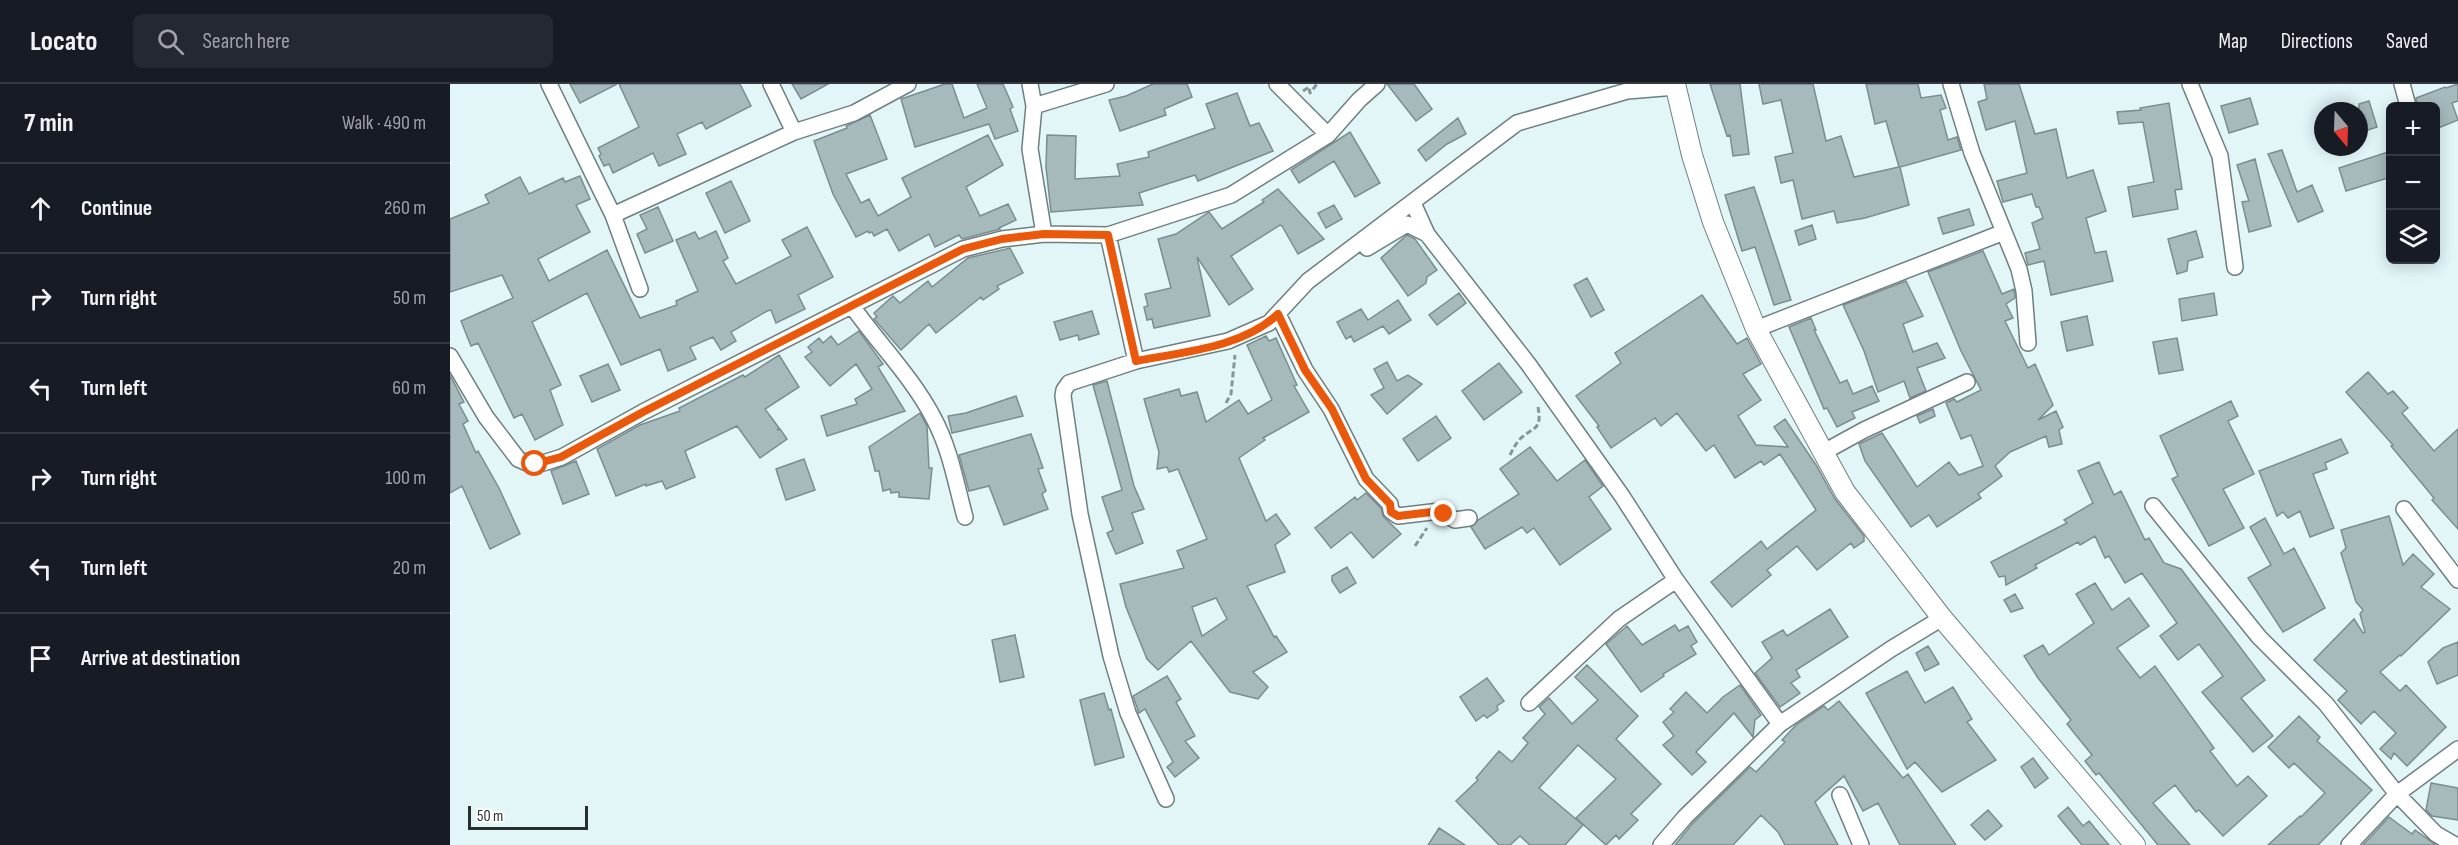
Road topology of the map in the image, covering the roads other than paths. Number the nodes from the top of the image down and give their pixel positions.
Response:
1 (549, 84) edge
2 (771, 84) edge
3 (908, 84) edge
4 (1030, 84) edge
5 (1106, 84) edge
6 (1276, 84) edge
7 (1377, 84) edge
8 (1951, 84) edge
9 (2190, 84) edge
10 (2402, 84) edge
11 (1675, 86) edge
12 (2407, 102) edge
13 (1034, 106) junction
14 (794, 132) junction
15 (1328, 135) junction
16 (1413, 203) junction
17 (613, 215) junction
18 (2004, 232) junction
19 (1044, 234) junction
20 (1427, 234) junction
21 (1108, 235) junction
22 (2235, 267) dead end
23 (1308, 281) junction
24 (640, 289) dead end
25 (852, 306) junction
26 (1278, 314) junction
27 (1756, 329) junction
28 (2028, 343) dead end
29 (450, 356) edge
30 (1136, 361) junction
31 (1967, 381) dead end
32 (1822, 453) junction
33 (2153, 506) dead end
34 (2404, 508) dead end
35 (965, 518) dead end
36 (1469, 518) dead end
37 (1676, 580) junction
38 (2458, 580) edge
39 (1942, 618) junction
40 (1529, 704) dead end
41 (1780, 724) junction
42 (2458, 749) edge
43 (2397, 794) junction
44 (1840, 795) dead end
45 (1166, 799) dead end
46 (1661, 845) edge
47 (1861, 845) edge
48 (2135, 845) edge
49 (2349, 845) edge
50 (2456, 845) edge

1 - 17 street
2 - 14 street
3 - 14 street
4 - 13 street
5 - 13 street
6 - 15 street
7 - 15 street
8 - 18 street
9 - 22 street
10 - 12 street
11 - 16 street
11 - 27 street
13 - 19 street
14 - 17 street
15 - 21 street
16 - 20 street
16 - 23 street
17 - 24 street
18 - 27 street
18 - 28 street
19 - 21 street
19 - 25 street
20 - 23 street
20 - 37 street
21 - 30 street
23 - 26 street
25 - 29 street
25 - 35 street
26 - 30 street
26 - 36 street
27 - 32 street
30 - 45 street
31 - 32 street
32 - 39 street
33 - 43 street
34 - 38 street
37 - 40 street
37 - 41 street
39 - 41 street
39 - 48 street
41 - 46 street
42 - 43 street
43 - 49 street
43 - 50 street
44 - 47 street

